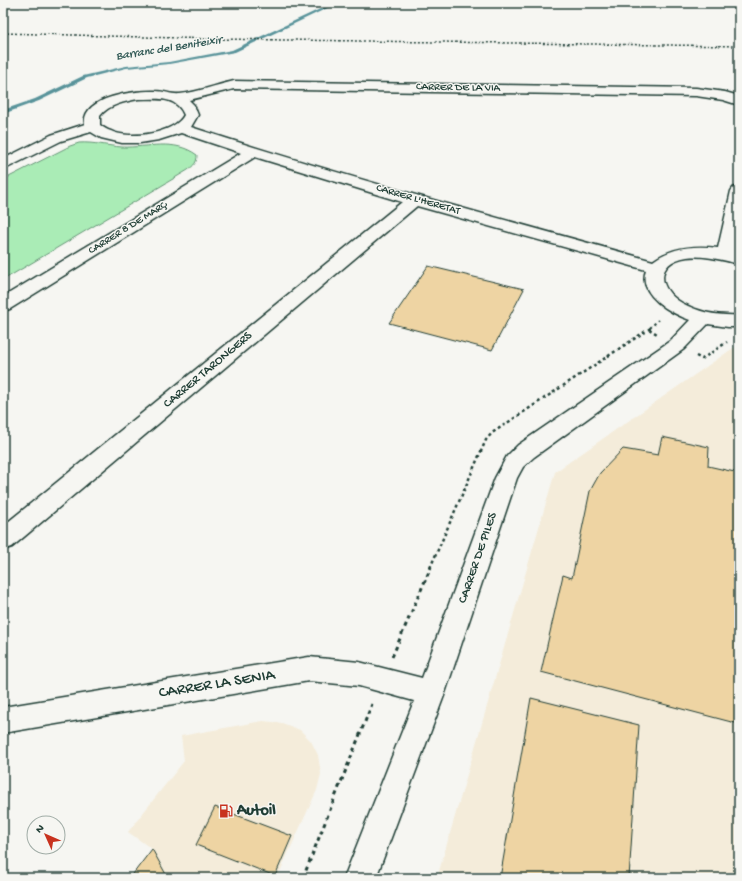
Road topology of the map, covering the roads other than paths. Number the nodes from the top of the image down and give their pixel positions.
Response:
1 (177, 99) junction
2 (739, 101) edge
3 (93, 126) junction
4 (181, 128) junction
5 (253, 152) junction
6 (3, 165) edge
7 (739, 190) edge
8 (414, 200) junction
9 (732, 256) edge
10 (656, 267) junction
11 (3, 305) edge
12 (703, 318) junction
13 (739, 322) edge
14 (3, 540) edge
15 (431, 692) junction
16 (3, 720) edge
17 (360, 878) edge

1 - 2 street, CARRER DE LA VIA
1 - 3 street
1 - 4 street
3 - 4 street
3 - 6 street
4 - 5 street, CARRER L'HERETAT
5 - 8 street, CARRER L'HERETAT
5 - 11 street, CARRER 8 DE MARÇ
7 - 9 street
8 - 10 street, CARRER L'HERETAT
8 - 14 street, CARRER TARONGERS
9 - 10 street
10 - 12 street
12 - 13 street
12 - 15 street, CARRER DE PILES
15 - 16 street, CARRER LA SENIA
15 - 17 street, CARRER DE PILES

